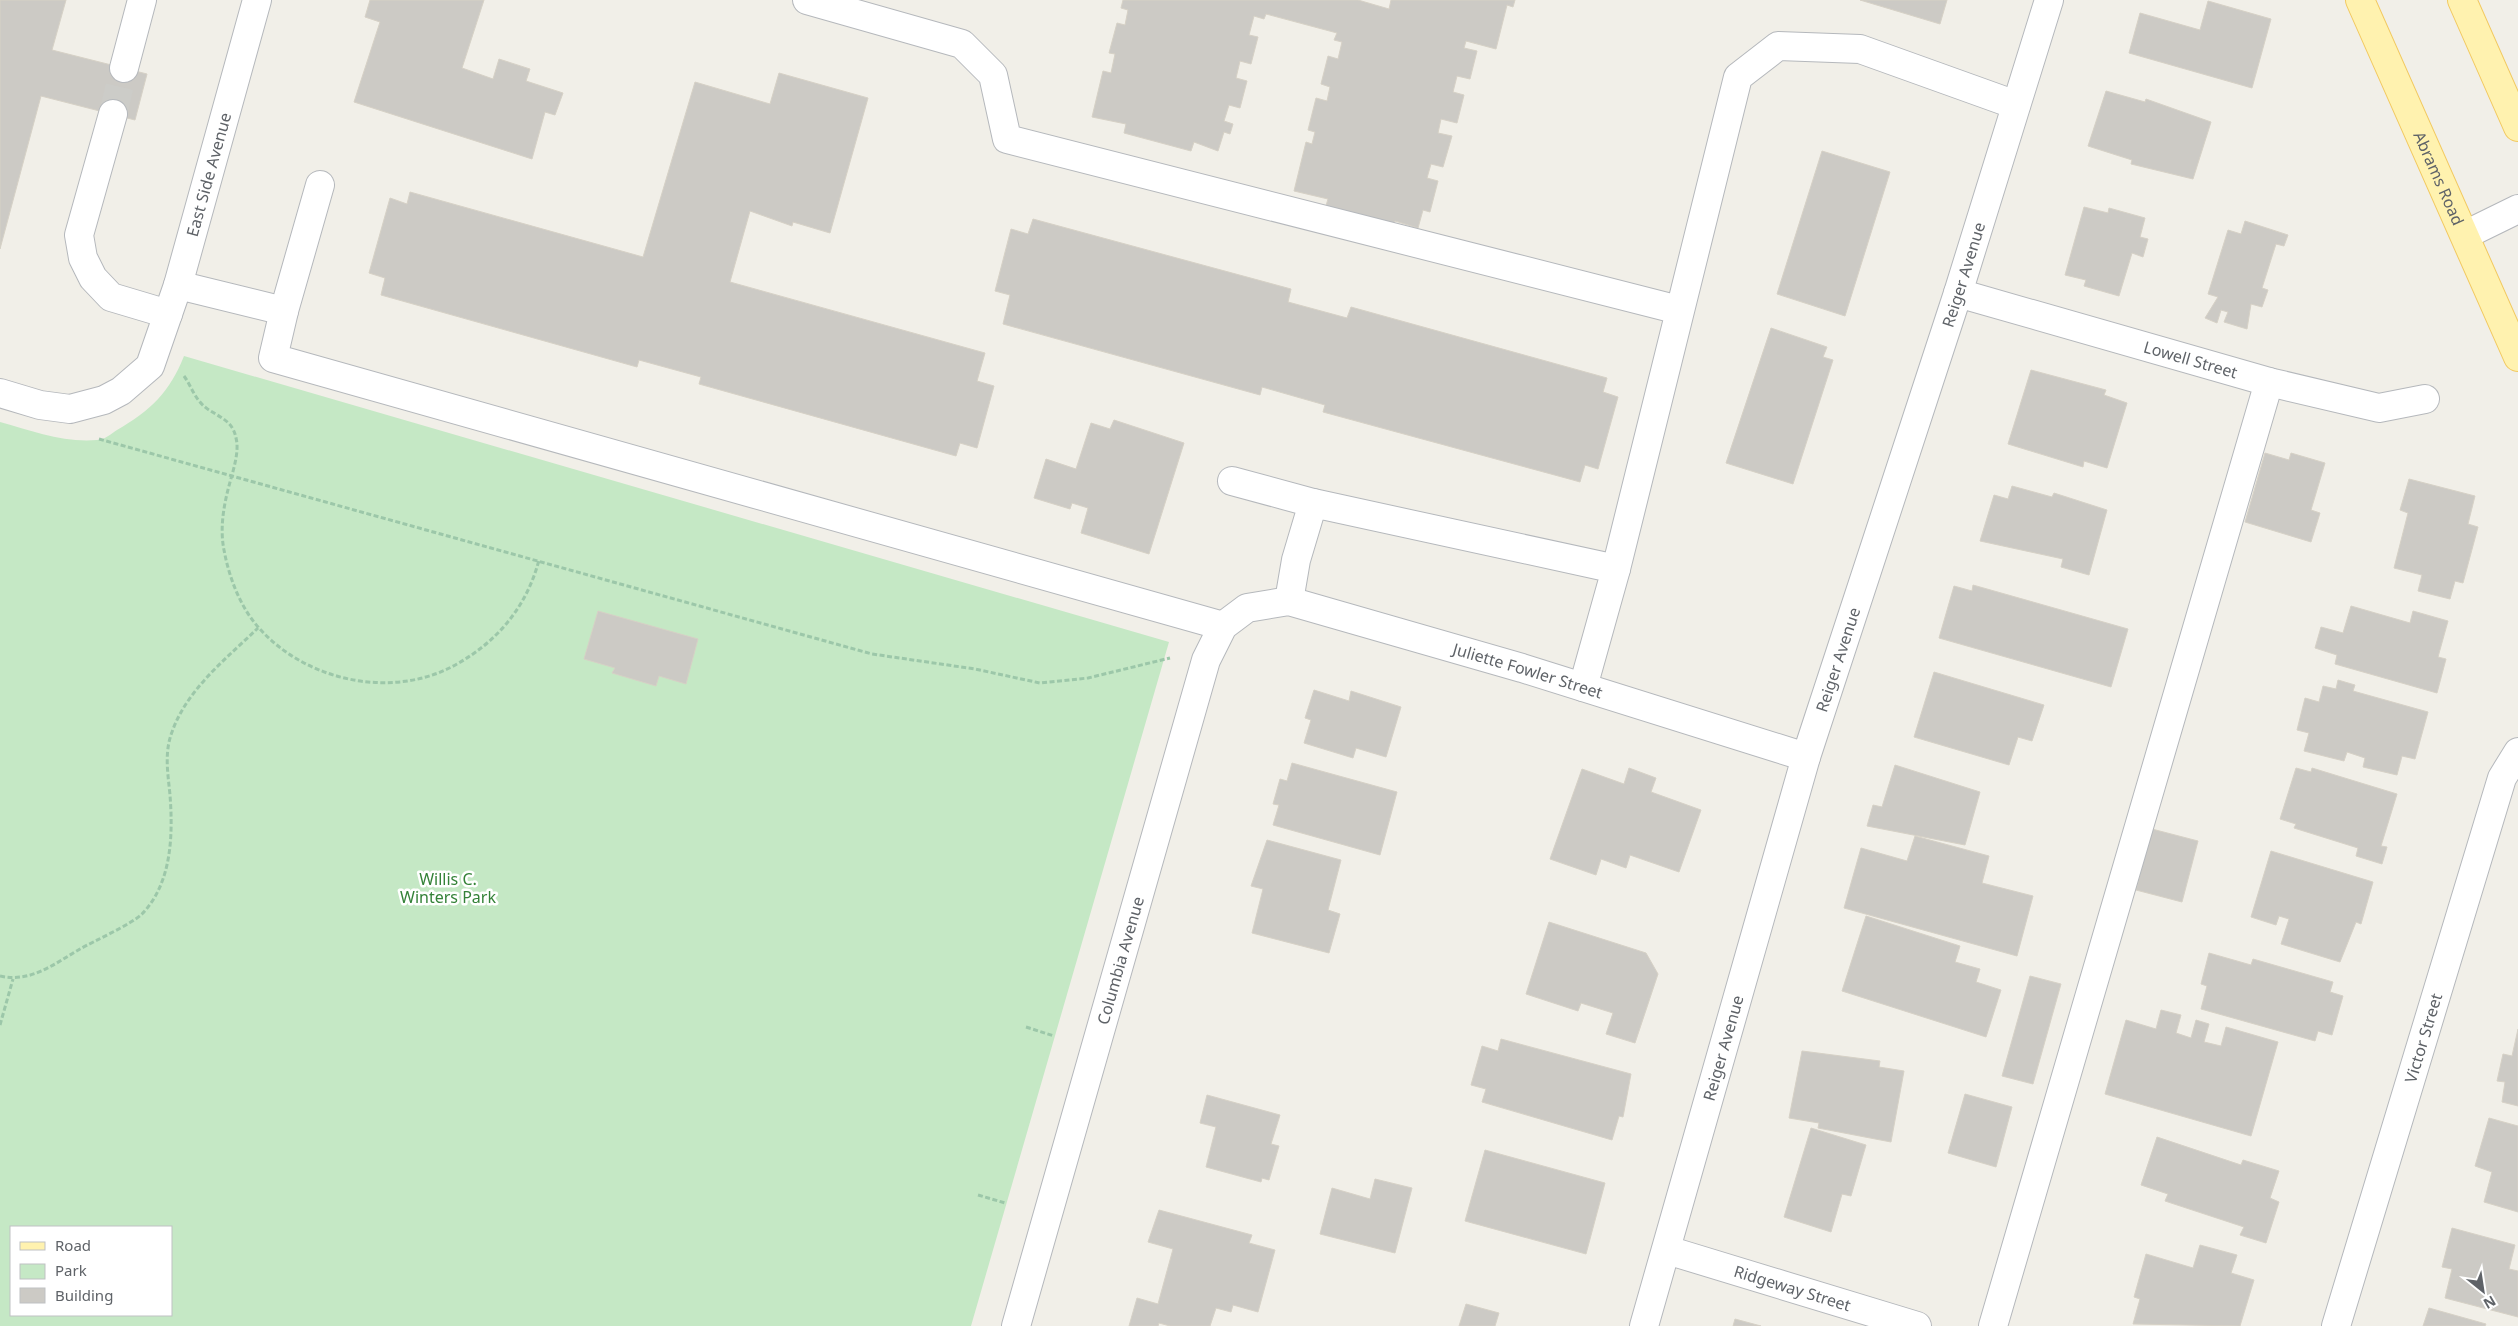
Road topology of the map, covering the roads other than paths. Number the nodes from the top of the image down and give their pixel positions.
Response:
1 (142, 0) edge
2 (257, 0) edge
3 (807, 0) edge
4 (2049, 0) edge
5 (2360, 0) edge
6 (2462, 0) edge
7 (124, 68) tunnel mouth
8 (2016, 105) junction
9 (113, 114) tunnel mouth
10 (2518, 127) edge
11 (320, 185) dead end
12 (2518, 209) edge
13 (2465, 235) junction
14 (178, 285) junction
15 (1958, 292) junction
16 (1679, 310) junction
17 (284, 312) junction
18 (168, 314) junction
19 (2518, 357) edge
20 (2270, 382) junction
21 (0, 393) edge
22 (2425, 399) dead end
23 (1232, 481) dead end
24 (1313, 503) junction
25 (1616, 569) junction
26 (1289, 601) junction
27 (1247, 608) joint
28 (1223, 626) junction
29 (1583, 686) junction
30 (2518, 752) edge
31 (1806, 757) junction
32 (1667, 1250) junction
33 (1016, 1326) edge
34 (1644, 1326) edge
35 (1917, 1326) edge
36 (1993, 1326) edge
37 (2336, 1326) edge

1 - 7 street
2 - 14 street, East Side Avenue
3 - 16 street
4 - 8 street, Reiger Avenue
5 - 13 main road, Abrams Road
6 - 10 main road
8 - 15 street, Reiger Avenue
8 - 16 street
9 - 18 street
11 - 17 street
12 - 13 street
13 - 19 main road, Abrams Road
14 - 17 street
14 - 18 street, East Side Avenue
15 - 20 street, Lowell Street
15 - 31 street, Reiger Avenue
16 - 25 street
17 - 28 street
18 - 21 street, East Side Avenue
20 - 22 street, Lowell Street
20 - 36 street
23 - 24 street
24 - 25 street
24 - 26 street
25 - 29 street
26 - 27 street, Juliette Fowler Street
26 - 29 street, Juliette Fowler Street
27 - 28 street, Columbia Avenue
28 - 33 street, Columbia Avenue
29 - 31 street, Juliette Fowler Street
30 - 37 street, Victor Street
31 - 32 street, Reiger Avenue
32 - 34 street, Reiger Avenue
32 - 35 street, Ridgeway Street

